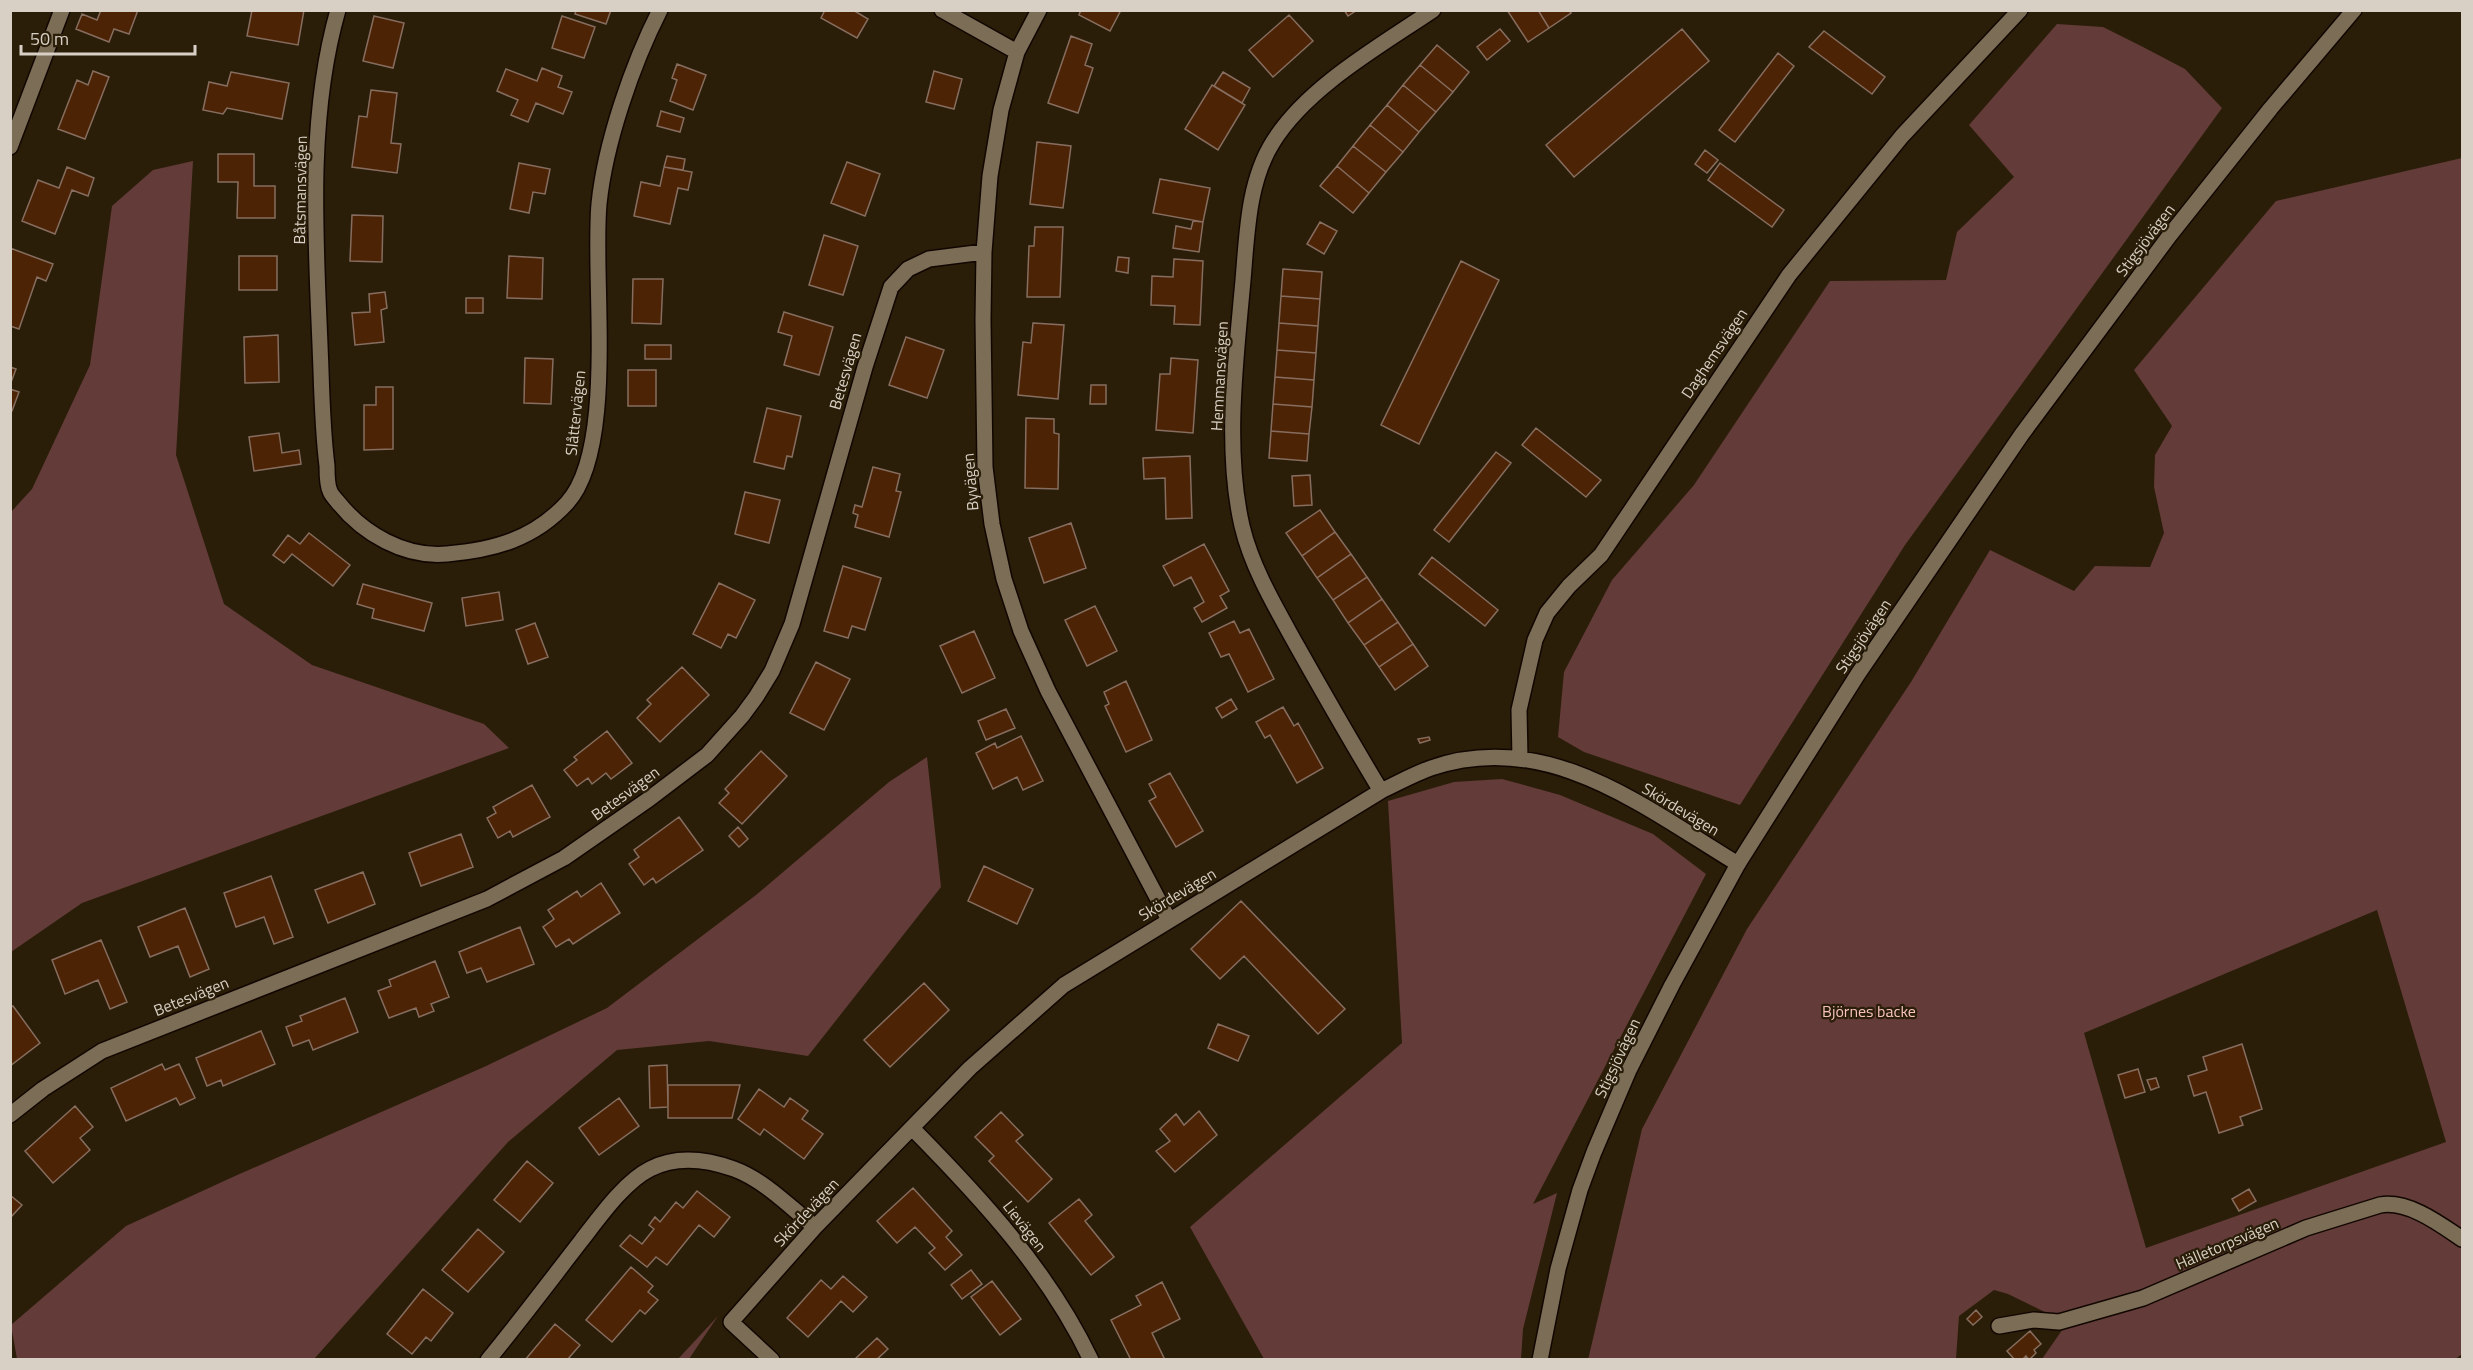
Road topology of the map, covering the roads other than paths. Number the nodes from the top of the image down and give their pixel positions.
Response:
1 (62, 10) edge
2 (338, 10) edge
3 (660, 10) edge
4 (942, 10) edge
5 (1039, 10) edge
6 (1433, 10) edge
7 (2020, 10) edge
8 (2354, 10) edge
9 (1017, 52) junction
10 (10, 147) edge
11 (984, 252) junction
12 (321, 372) joint
13 (1520, 758) junction
14 (1381, 791) junction
15 (1738, 864) junction
16 (1169, 920) junction
17 (10, 1115) edge
18 (913, 1129) junction
19 (815, 1227) junction
20 (2463, 1239) edge
21 (1999, 1326) dead end
22 (488, 1359) edge
23 (772, 1359) edge
24 (1091, 1359) edge
25 (1540, 1359) edge

1 - 10 street
2 - 12 street, Båtsmansvägen
3 - 12 street, Slåttervägen
4 - 9 street
5 - 9 street, Byvägen
6 - 14 street, Hemmansvägen
7 - 13 street, Daghemsvägen
8 - 15 street, Stigsjövägen
9 - 11 street, Byvägen
11 - 16 street, Byvägen
11 - 17 street, Betesvägen
13 - 14 street, Skördevägen
13 - 15 street, Skördevägen
14 - 16 street, Skördevägen
15 - 25 street, Stigsjövägen
16 - 18 street, Skördevägen
18 - 19 street, Skördevägen
18 - 24 street, Lievägen
19 - 22 street
19 - 23 street, Skördevägen
20 - 21 street, Hälletorpsvägen

